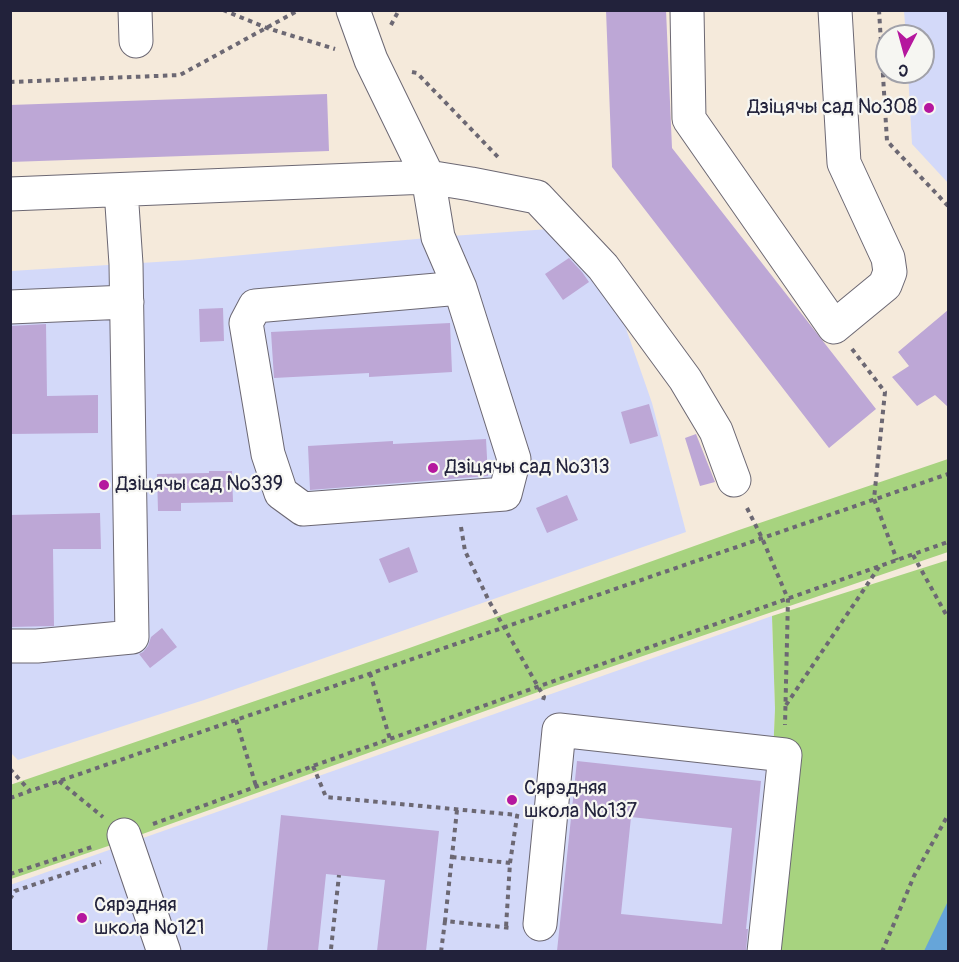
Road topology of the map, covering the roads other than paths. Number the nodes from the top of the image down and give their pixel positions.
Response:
1 (353, 10) edge
2 (687, 10) edge
3 (836, 10) edge
4 (428, 177) junction
5 (121, 190) junction
6 (10, 194) edge
7 (460, 288) junction
8 (127, 303) junction
9 (10, 308) edge
10 (734, 480) road end
11 (10, 646) edge
12 (127, 844) road end
13 (528, 926) road end
14 (164, 951) edge
15 (764, 951) edge

1 - 4 lane
2 - 3 lane
4 - 5 lane
4 - 7 lane
4 - 10 lane
5 - 6 lane
5 - 8 lane
7 - 7 lane
8 - 9 lane
8 - 11 lane
12 - 14 lane
13 - 15 lane

